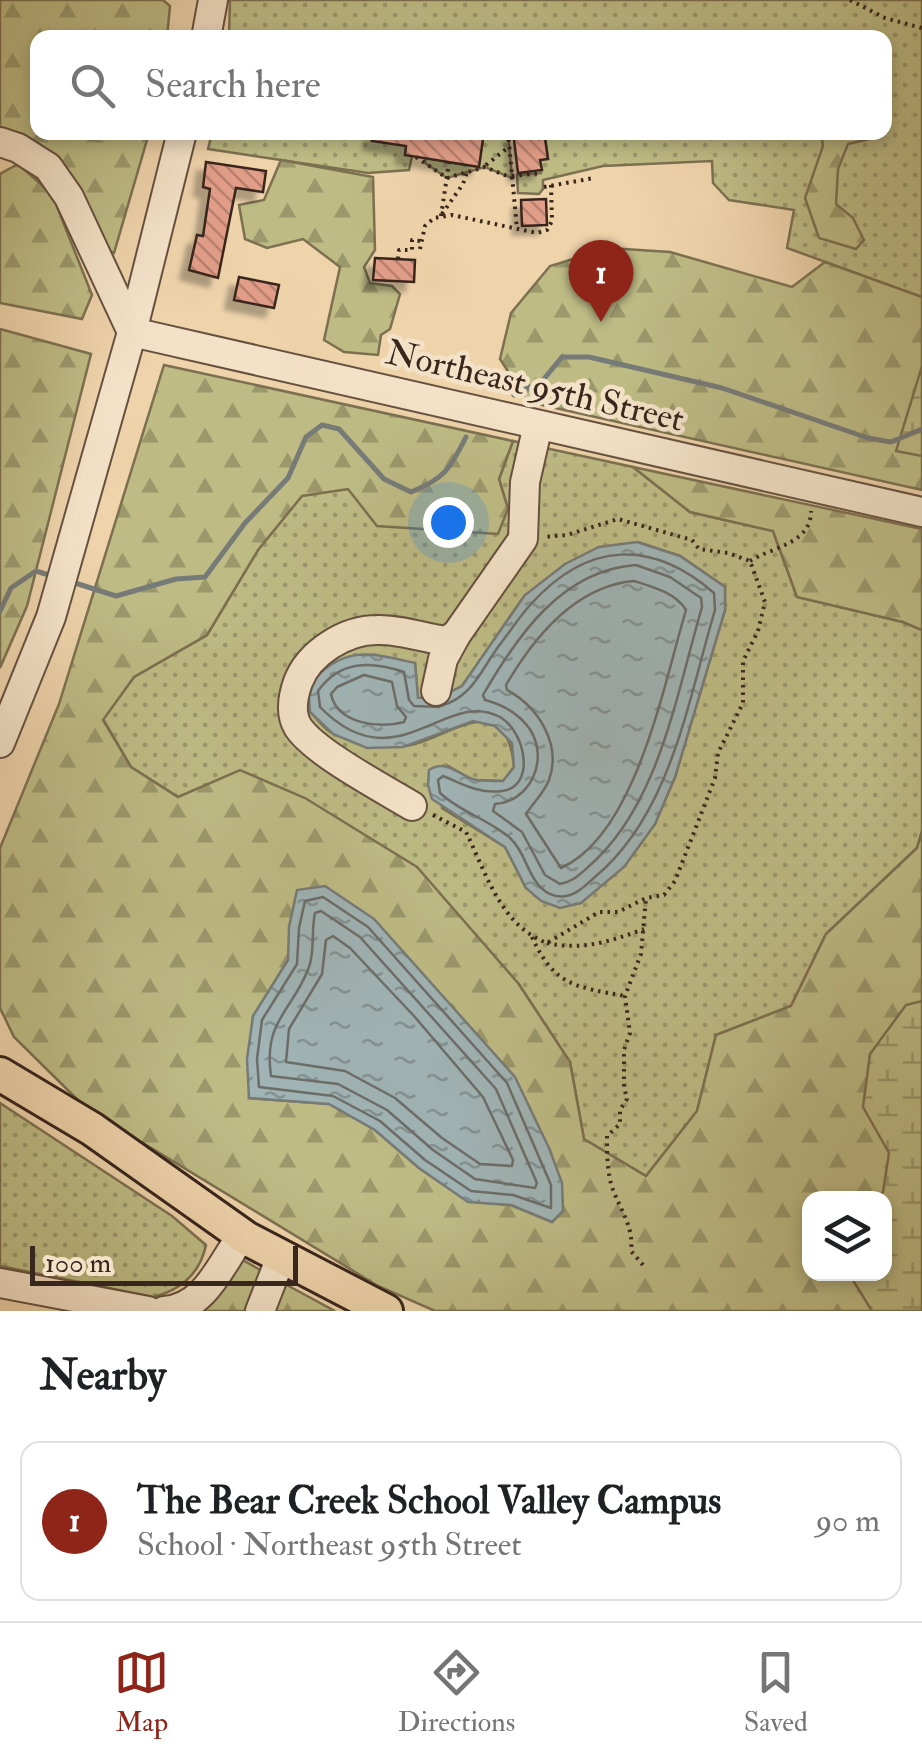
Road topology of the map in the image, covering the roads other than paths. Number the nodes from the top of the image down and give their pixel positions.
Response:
1 (180, 140) edge
2 (0, 142) edge
3 (132, 332) junction
4 (538, 425) junction
5 (922, 512) edge
6 (456, 635) junction
7 (436, 691) dead end
8 (1, 741) edge
9 (412, 806) road end
10 (0, 1053) edge
11 (0, 1074) edge
12 (92, 1129) junction
13 (242, 1235) junction
14 (281, 1257) junction
15 (0, 1283) edge
16 (148, 1311) edge
17 (164, 1311) edge
18 (260, 1311) edge
19 (386, 1311) edge

1 - 3 street
2 - 3 street
3 - 4 street, Northeast 95th Street
3 - 8 street
4 - 5 street, Northeast 95th Street
4 - 6 street
6 - 7 street
6 - 9 street
10 - 12 main road
11 - 12 main road
12 - 13 main road
13 - 14 main road
13 - 17 street
14 - 18 street
14 - 19 main road
15 - 16 street

